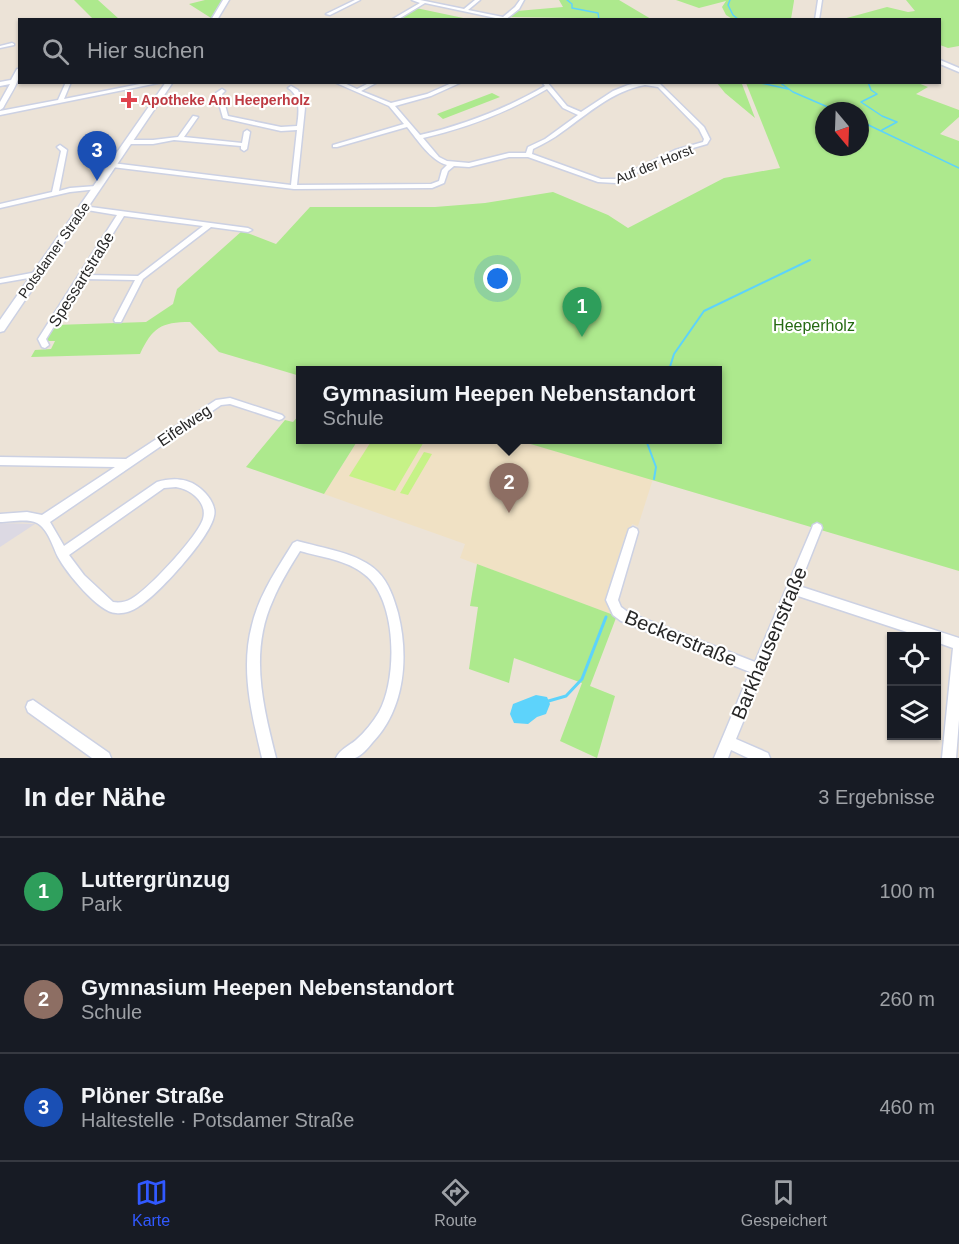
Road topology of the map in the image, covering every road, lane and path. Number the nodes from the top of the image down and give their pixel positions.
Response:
1 (226, 0) edge
2 (358, 0) edge
3 (414, 0) edge
4 (478, 0) edge
5 (522, 0) edge
6 (820, 0) edge
7 (424, 2) junction
8 (465, 10) junction
9 (328, 14) dead end
10 (215, 18) edge
11 (396, 18) edge
12 (499, 18) edge
13 (504, 18) edge
14 (817, 18) edge
15 (12, 44) dead end
16 (0, 46) edge
17 (941, 63) edge
18 (959, 70) edge
19 (18, 72) edge
20 (14, 81) junction
21 (0, 84) edge
22 (68, 84) edge
23 (151, 84) edge
24 (169, 84) edge
25 (340, 84) edge
26 (372, 84) edge
27 (455, 84) edge
28 (624, 84) edge
29 (545, 85) edge
30 (291, 88) dead end
31 (629, 88) junction
32 (222, 91) dead end
33 (356, 91) junction
34 (60, 102) junction
35 (391, 105) junction
36 (0, 108) edge
37 (0, 113) edge
38 (581, 114) junction
39 (195, 117) dead end
40 (407, 125) junction
41 (300, 128) junction
42 (248, 132) dead end
43 (418, 137) junction
44 (180, 138) junction
45 (129, 142) junction
46 (335, 146) dead end
47 (60, 147) dead end
48 (528, 155) junction
49 (112, 165) junction
50 (451, 165) junction
51 (294, 186) junction
52 (96, 188) junction
53 (55, 194) junction
54 (0, 206) edge
55 (83, 208) junction
56 (122, 213) junction
57 (209, 225) junction
58 (248, 230) dead end
59 (38, 274) junction
60 (82, 277) junction
61 (140, 278) junction
62 (0, 280) edge
63 (118, 320) dead end
64 (0, 328) edge
65 (45, 345) dead end
66 (279, 417) dead end
67 (0, 461) edge
68 (128, 463) junction
69 (0, 518) edge
70 (42, 521) junction
71 (817, 528) dead end
72 (633, 532) dead end
73 (62, 554) junction
74 (793, 589) junction
75 (959, 644) edge
76 (758, 669) junction
77 (33, 707) dead end
78 (728, 742) junction
79 (104, 758) edge
80 (269, 758) edge
81 (343, 758) edge
82 (721, 758) edge
83 (763, 758) edge
84 (949, 758) edge

1 - 10 street
2 - 9 street
3 - 7 street
4 - 8 street
5 - 13 street
6 - 14 street
7 - 8 street
7 - 11 street
8 - 12 street
15 - 16 street
17 - 18 street
19 - 20 street
20 - 21 street
20 - 36 street
22 - 34 street
23 - 34 street
24 - 45 street, Potsdamer Straße
25 - 33 street
26 - 33 street
27 - 35 street
28 - 31 street
29 - 38 street
29 - 43 street
30 - 41 street
31 - 38 street
31 - 48 street, Auf der Horst
32 - 41 street
33 - 35 street
34 - 37 street
35 - 40 street
38 - 48 street
39 - 44 street
40 - 43 street
40 - 46 street
41 - 51 street
42 - 44 street
43 - 50 street
44 - 45 street
45 - 49 street, Potsdamer Straße
47 - 53 street
48 - 50 street
49 - 51 street
49 - 52 street, Potsdamer Straße
50 - 51 street
52 - 53 street
52 - 55 street, Potsdamer Straße
53 - 54 street
55 - 56 street
55 - 59 street, Potsdamer Straße
56 - 57 street
56 - 60 street, Spessartstraße
57 - 58 street
57 - 61 street
59 - 62 street
59 - 64 street, Potsdamer Straße
60 - 61 street
60 - 65 street, Spessartstraße
61 - 63 street
66 - 68 street, Eifelweg
67 - 68 street
68 - 70 street, Eifelweg
69 - 70 street
70 - 73 street
71 - 74 street, Barkhausenstraße
72 - 76 street, Beckerstraße
73 - 73 street
74 - 75 street
74 - 76 street, Barkhausenstraße
75 - 84 street
76 - 78 street, Barkhausenstraße
77 - 79 street
78 - 82 street, Barkhausenstraße
78 - 83 street
80 - 81 street

